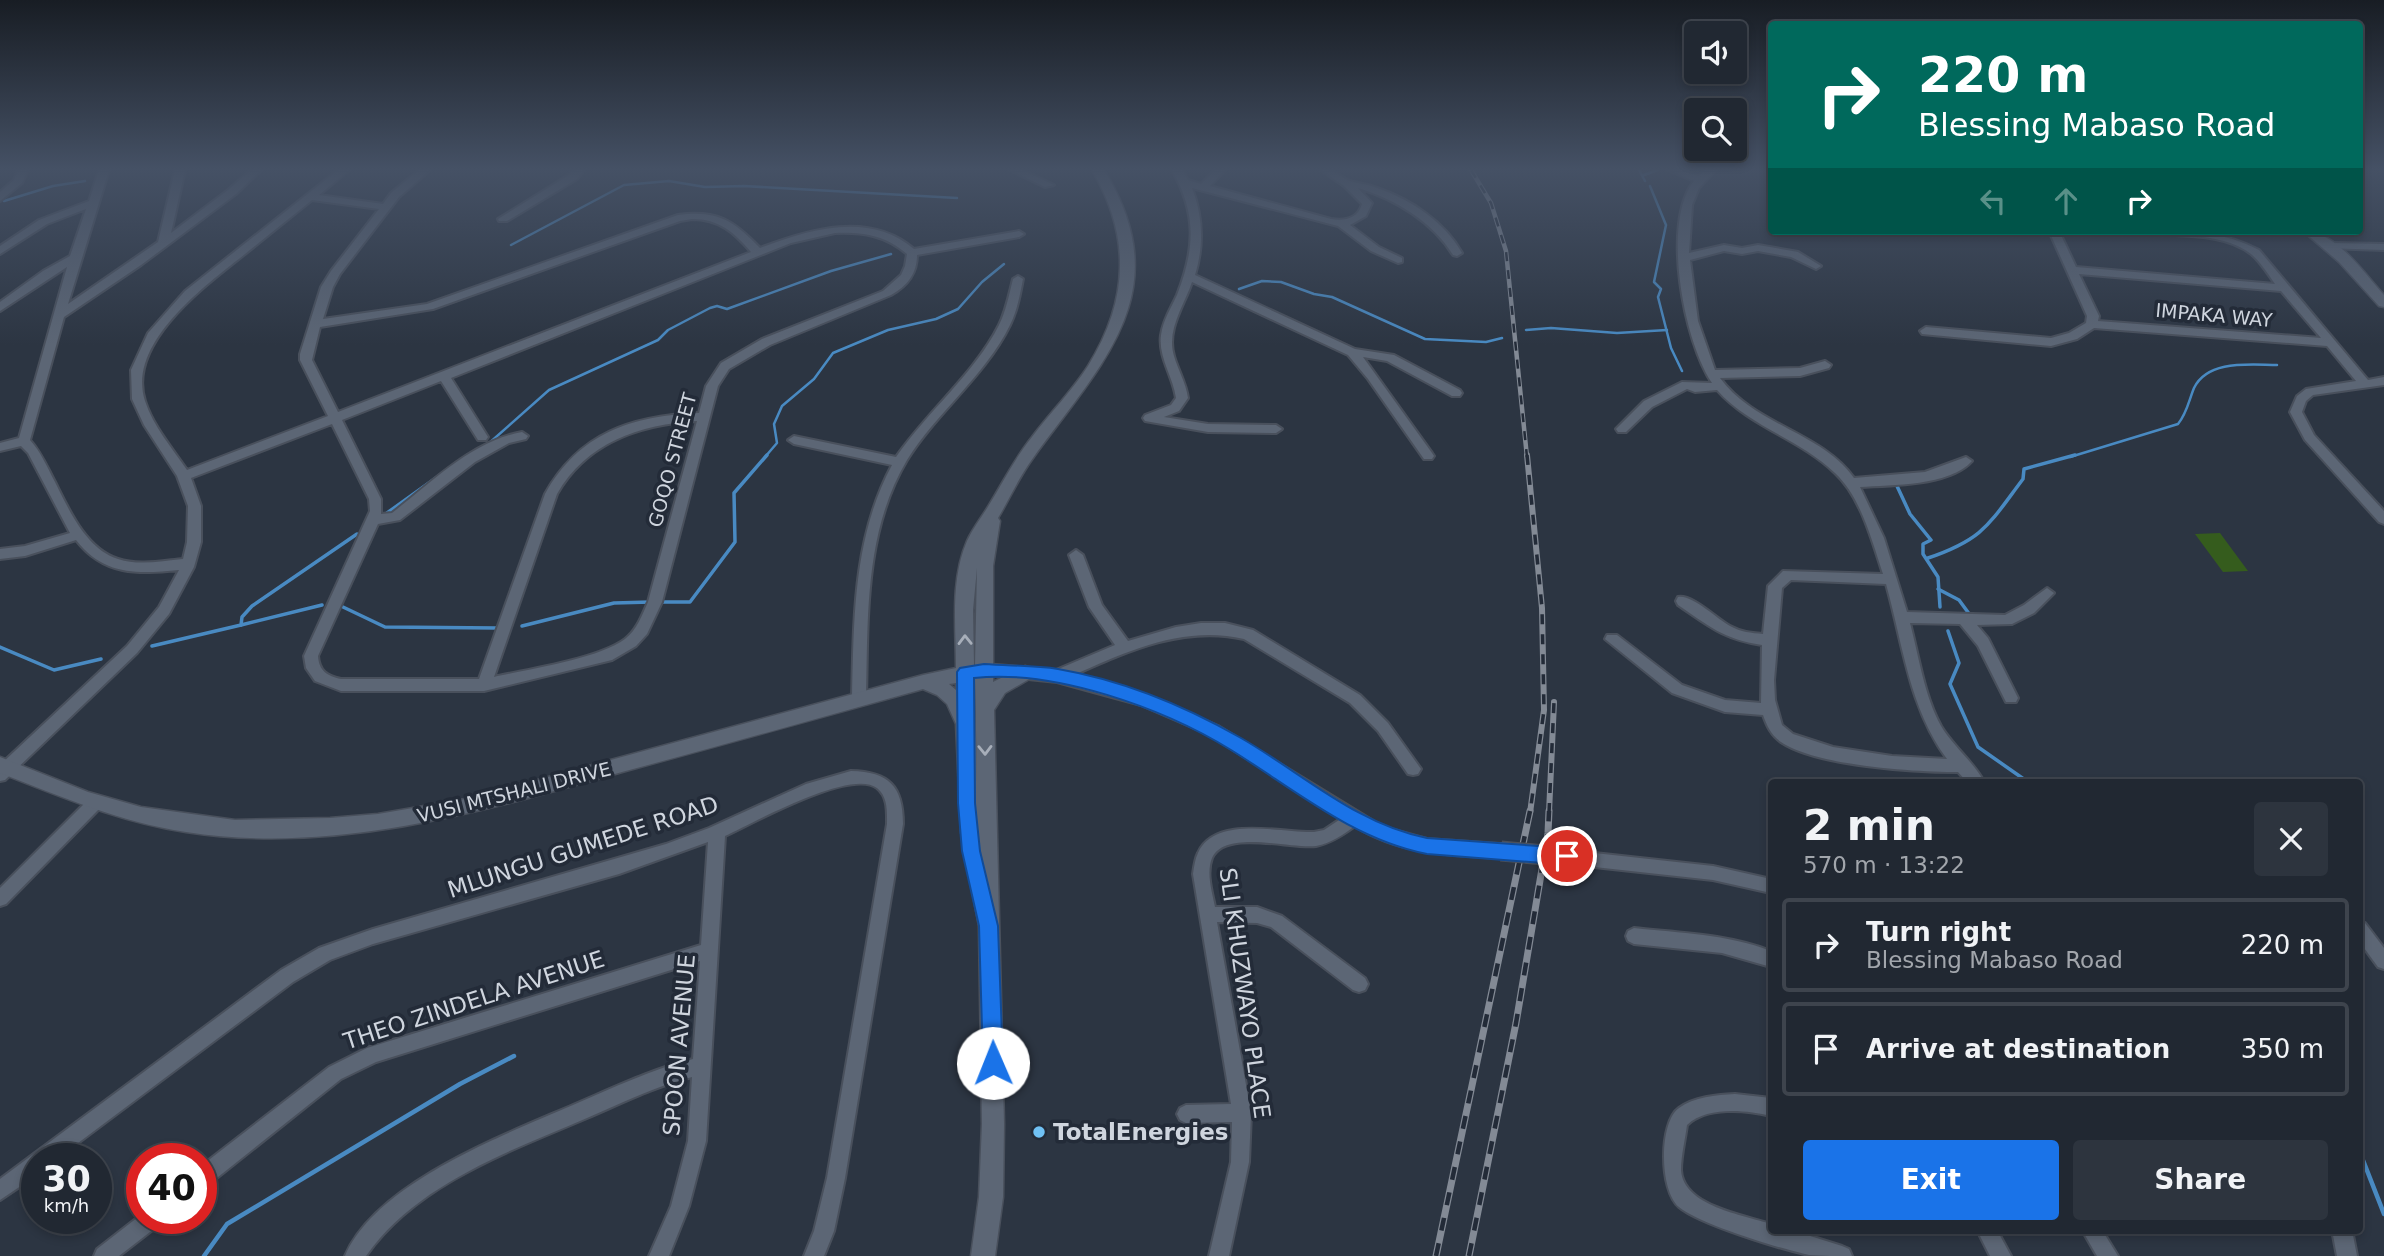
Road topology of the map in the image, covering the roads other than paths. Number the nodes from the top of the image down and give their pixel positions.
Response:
1 (33, 229) edge
2 (84, 229) edge
3 (166, 229) edge
4 (182, 229) edge
5 (270, 229) edge
6 (369, 229) edge
7 (648, 229) edge
8 (737, 229) edge
9 (1126, 229) edge
10 (1197, 229) edge
11 (1348, 229) edge
12 (1438, 229) edge
13 (1686, 229) edge
14 (1019, 234) dead end
15 (2056, 235) edge
16 (2193, 235) edge
17 (2315, 235) edge
18 (163, 243) junction
19 (2330, 246) junction
20 (2384, 247) edge
21 (0, 251) edge
22 (758, 253) junction
23 (912, 253) junction
24 (1457, 253) dead end
25 (75, 258) junction
26 (1685, 258) junction
27 (1398, 260) dead end
28 (1816, 266) dead end
29 (2073, 270) junction
30 (1190, 277) junction
31 (1018, 279) dead end
32 (2287, 288) junction
33 (2384, 303) edge
34 (0, 307) edge
35 (61, 314) junction
36 (314, 324) junction
37 (2092, 324) junction
38 (1926, 331) dead end
39 (2332, 343) junction
40 (1352, 352) junction
41 (1825, 365) dead end
42 (1711, 373) junction
43 (443, 376) junction
44 (2384, 381) edge
45 (2364, 383) junction
46 (1720, 386) junction
47 (1456, 393) dead end
48 (704, 416) junction
49 (335, 418) junction
50 (1276, 429) dead end
51 (1622, 429) dead end
52 (522, 436) dead end
53 (482, 437) dead end
54 (794, 440) dead end
55 (24, 441) junction
56 (0, 447) edge
57 (1428, 456) dead end
58 (1966, 461) dead end
59 (899, 462) junction
60 (184, 476) junction
61 (1851, 483) junction
62 (2384, 519) edge
63 (373, 520) junction
64 (78, 535) junction
65 (0, 554) edge
66 (1076, 555) dead end
67 (188, 564) junction
68 (1891, 579) junction
69 (2044, 595) dead end
70 (1683, 601) dead end
71 (1902, 617) junction
72 (1964, 619) junction
73 (1612, 639) dead end
74 (1771, 641) junction
75 (1125, 648) junction
76 (974, 671) junction
77 (1025, 673) junction
78 (1057, 676) junction
79 (923, 682) junction
80 (484, 685) junction
81 (2011, 698) dead end
82 (859, 699) junction
83 (984, 709) junction
84 (1769, 710) junction
85 (966, 733) junction
86 (1961, 766) junction
87 (3, 769) edge
88 (1413, 769) dead end
89 (1973, 779) edge
90 (95, 803) junction
91 (1352, 819) junction
92 (717, 833) junction
93 (1768, 885) edge
94 (0, 899) edge
95 (1208, 914) junction
96 (989, 926) junction
97 (2363, 933) edge
98 (1634, 936) dead end
99 (711, 950) junction
100 (1768, 958) edge
101 (2384, 961) edge
102 (1359, 984) dead end
103 (700, 1066) junction
104 (1768, 1106) edge
105 (1242, 1113) junction
106 (1186, 1114) dead end
107 (63, 1143) edge
108 (217, 1165) edge
109 (21, 1175) edge
110 (0, 1191) edge
111 (1768, 1233) edge
112 (132, 1234) edge
113 (1772, 1234) edge
114 (1988, 1234) edge
115 (2094, 1234) edge
116 (2343, 1234) edge
117 (104, 1256) edge
118 (355, 1256) edge
119 (659, 1256) edge
120 (814, 1256) edge
121 (983, 1256) edge
122 (1219, 1256) edge
123 (1842, 1256) edge
124 (2001, 1256) edge
125 (2108, 1256) edge
126 (2347, 1256) edge

1 - 21 street
2 - 25 street
3 - 18 street
4 - 18 street
5 - 60 street
6 - 36 street
7 - 36 street
8 - 22 street
9 - 76 street
10 - 30 street
11 - 27 street
12 - 24 street
13 - 26 street
14 - 23 street
15 - 29 street
16 - 32 street
17 - 19 street
18 - 35 street
19 - 20 street
19 - 33 street
22 - 23 street
22 - 43 street
23 - 48 street, GOQO STREET
25 - 34 street
25 - 35 street
26 - 28 street
26 - 42 street
29 - 32 street
29 - 37 street
30 - 40 street
30 - 50 street
31 - 59 street
32 - 39 street
35 - 55 street
36 - 49 street
37 - 38 street
37 - 39 street, IMPAKA WAY
39 - 45 street
40 - 47 street
40 - 57 street
41 - 42 street
42 - 46 street
43 - 49 street
43 - 53 street
44 - 45 street
45 - 62 street
46 - 51 street
46 - 61 street
48 - 80 street
48 - 80 street, GOQO STREET
49 - 60 street
49 - 63 street
52 - 63 street
54 - 59 street
55 - 56 street
55 - 64 street
58 - 61 street
59 - 82 street
60 - 67 street
61 - 68 street
63 - 80 street, GOQO STREET
64 - 65 street
64 - 67 street
66 - 75 street
67 - 87 street
68 - 71 street
68 - 74 street
69 - 72 street
70 - 74 street
71 - 72 street
71 - 86 street
72 - 81 street
73 - 84 street
74 - 84 street
75 - 78 street
75 - 88 street
76 - 77 street
76 - 79 street, VUSI MTSHALI DRIVE
76 - 83 street
76 - 85 street
77 - 78 street
77 - 83 street
78 - 91 street
79 - 82 street, VUSI MTSHALI DRIVE
79 - 85 street
82 - 90 street, VUSI MTSHALI DRIVE
83 -> 96 street
84 - 86 street
85 - 96 street
86 - 89 street
87 - 90 street, VUSI MTSHALI DRIVE
90 - 94 street
91 - 93 street, bridge
91 - 95 street, SLI KHUZWAYO PLACE
92 - 99 street, SPOON AVENUE
92 - 107 street, MLUNGU GUMEDE ROAD
92 - 120 street, MLUNGU GUMEDE ROAD
95 - 102 street
95 - 105 street, SLI KHUZWAYO PLACE
96 - 121 street
97 - 101 street
98 - 100 street
99 - 103 street, SPOON AVENUE
99 - 108 street, THEO ZINDELA AVENUE
103 - 118 street
103 - 119 street, SPOON AVENUE
104 - 111 street
105 - 106 street
105 - 122 street, SLI KHUZWAYO PLACE
109 - 110 street
112 - 117 street
113 - 123 street
114 - 124 street
115 - 125 street
116 - 126 street

